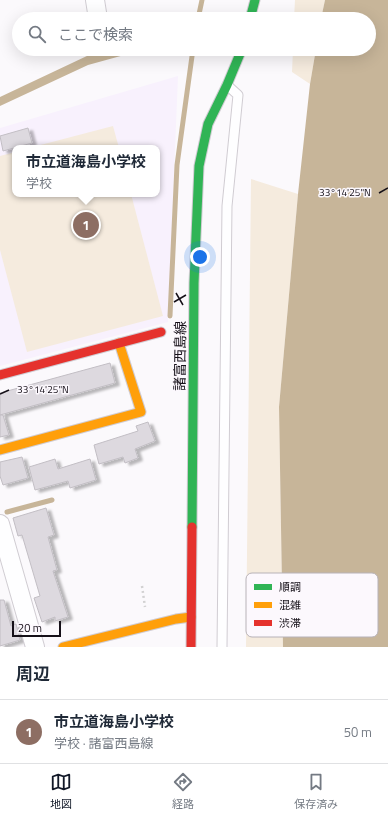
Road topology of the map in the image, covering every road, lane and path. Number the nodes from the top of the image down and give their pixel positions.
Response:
1 (95, 0) edge
2 (255, 0) edge
3 (97, 12) edge
4 (252, 12) edge
5 (239, 56) edge
6 (227, 85) junction
7 (161, 332) dead end
8 (119, 343) junction
9 (0, 375) edge
10 (0, 450) edge
11 (0, 524) edge
12 (5, 562) edge
13 (191, 617) junction
14 (35, 647) edge
15 (63, 647) edge
16 (191, 647) edge
17 (222, 647) edge

1 - 3 street
2 - 4 main road
5 - 6 main road, 諸富西島線
6 - 13 main road, 諸富西島線
6 - 17 lane
7 - 8 main road
8 - 9 main road
8 - 10 main road
11 - 12 street
12 - 14 street
13 - 15 main road
13 - 16 main road, 諸富西島線

